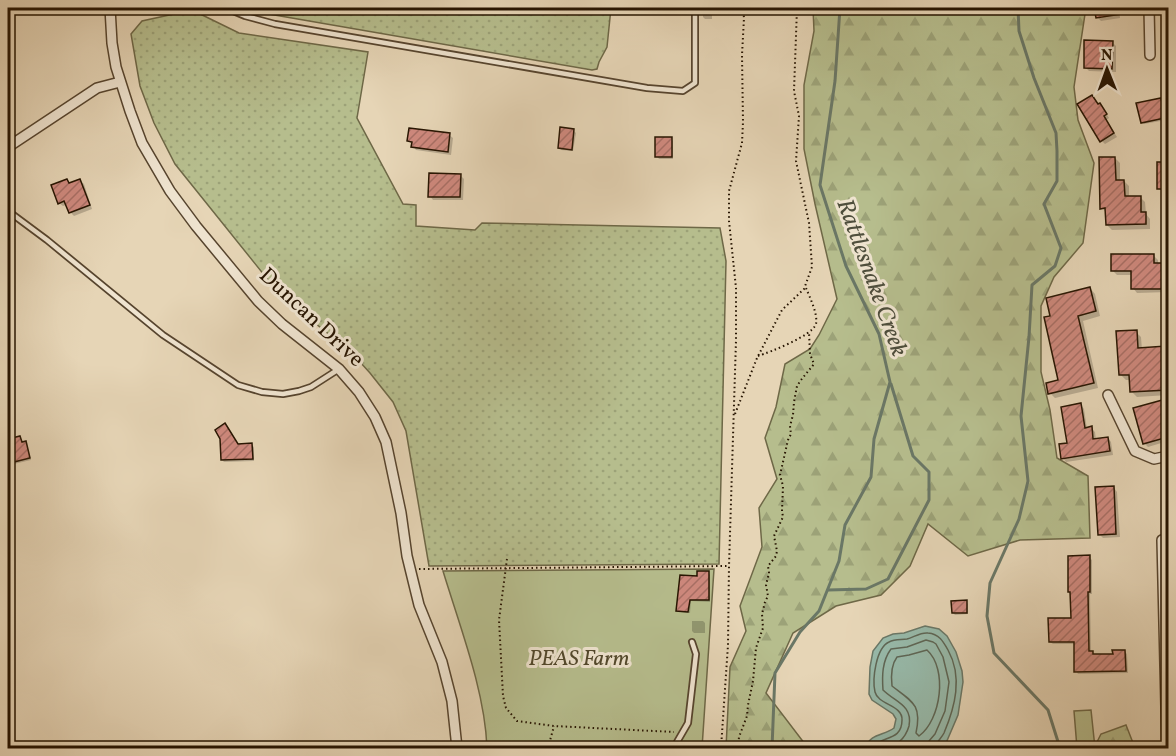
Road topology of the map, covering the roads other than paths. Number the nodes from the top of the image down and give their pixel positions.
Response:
1 (110, 8) edge
2 (226, 8) edge
3 (695, 8) edge
4 (1149, 8) edge
5 (1149, 55) dead end
6 (120, 82) junction
7 (8, 147) edge
8 (8, 211) edge
9 (339, 369) junction
10 (1108, 395) dead end
11 (1168, 456) edge
12 (1162, 540) dead end
13 (692, 642) dead end
14 (457, 748) edge
15 (675, 748) edge
16 (1167, 748) edge

1 - 6 street, Duncan Drive
2 - 3 lane
4 - 5 street
6 - 7 street
6 - 9 street, Duncan Drive
8 - 9 lane
9 - 14 street, Duncan Drive
10 - 11 street
12 - 16 street
13 - 15 lane

